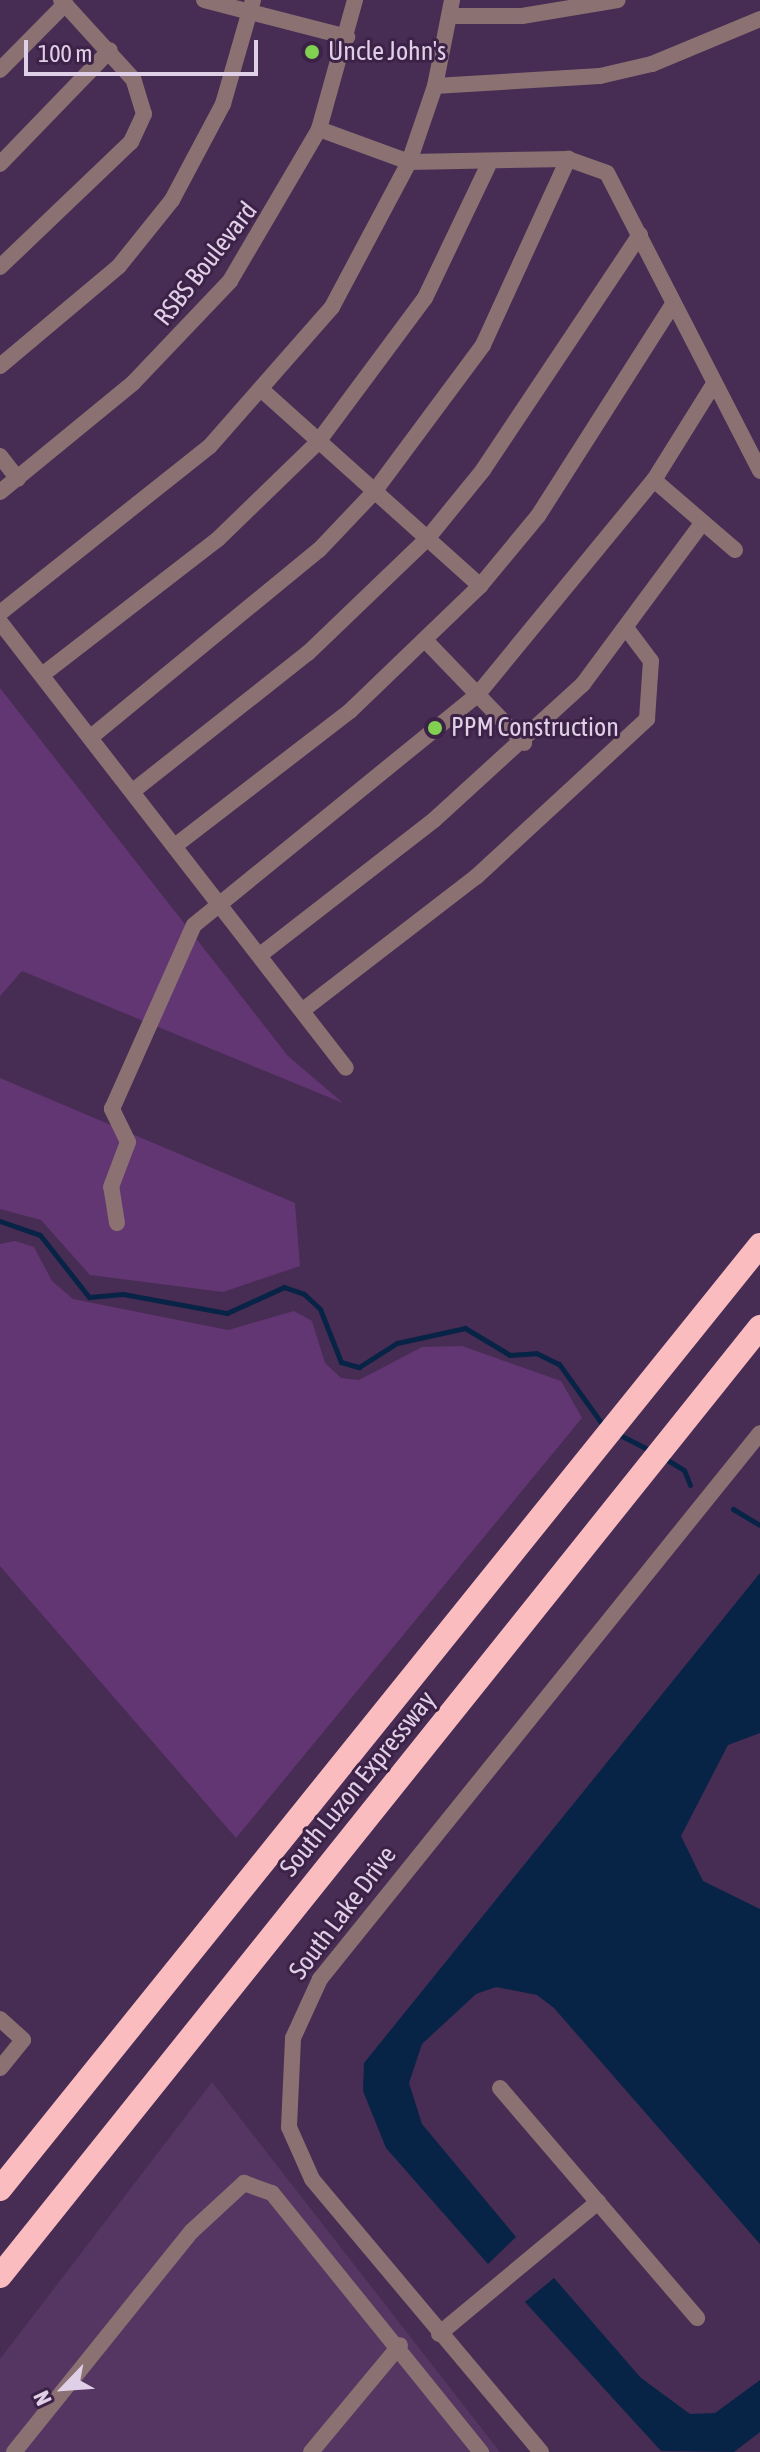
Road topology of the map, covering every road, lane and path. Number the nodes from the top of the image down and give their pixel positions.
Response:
1 (204, 0) edge
2 (355, 0) edge
3 (618, 0) edge
4 (63, 2) edge
5 (252, 7) edge
6 (451, 8) edge
7 (760, 19) edge
8 (347, 37) junction
9 (110, 50) junction
10 (0, 70) edge
11 (435, 86) junction
12 (319, 129) junction
13 (568, 159) junction
14 (409, 162) junction
15 (0, 164) edge
16 (488, 166) junction
17 (640, 235) junction
18 (0, 267) edge
19 (673, 304) junction
20 (0, 366) edge
21 (712, 387) junction
22 (263, 391) junction
23 (318, 442) junction
24 (0, 456) edge
25 (760, 471) edge
26 (18, 479) junction
27 (654, 480) junction
28 (0, 492) edge
29 (374, 492) junction
30 (702, 523) junction
31 (427, 539) junction
32 (735, 550) dead end
33 (480, 586) junction
34 (0, 613) edge
35 (0, 622) edge
36 (628, 631) junction
37 (425, 640) junction
38 (42, 675) junction
39 (478, 694) junction
40 (91, 737) junction
41 (524, 743) junction
42 (133, 791) junction
43 (176, 845) junction
44 (218, 900) junction
45 (260, 955) junction
46 (303, 1010) junction
47 (346, 1068) dead end
48 (117, 1223) dead end
49 (760, 1245) edge
50 (760, 1327) edge
51 (760, 1433) edge
52 (0, 2019) edge
53 (0, 2068) edge
54 (500, 2088) dead end
55 (0, 2189) edge
56 (598, 2202) junction
57 (0, 2276) edge
58 (697, 2318) dead end
59 (439, 2334) junction
60 (400, 2345) junction
61 (20, 2450) edge
62 (311, 2452) edge
63 (481, 2452) edge
64 (541, 2452) edge

1 - 5 street
2 - 8 street, RSBS Boulevard
3 - 6 street
4 - 9 street
4 - 10 street
5 - 8 street
5 - 20 street
6 - 11 street
7 - 11 street
8 - 12 street, RSBS Boulevard
9 - 15 street
9 - 18 street
11 - 14 street
12 - 14 street
12 - 26 street, RSBS Boulevard
13 - 16 street
13 - 17 street
13 - 29 street
14 - 16 street
14 - 22 street
16 - 23 street
17 - 19 street
17 - 31 street
19 - 21 street
19 - 33 street
21 - 25 street
21 - 27 street
22 - 23 street
22 - 34 street
23 - 29 street
23 - 38 street
24 - 26 street
26 - 28 street, RSBS Boulevard
27 - 30 street
27 - 39 street
29 - 31 street
29 - 40 street
30 - 32 street
30 - 36 street
31 - 33 street
31 - 42 street
33 - 37 street
35 - 38 street
36 - 41 street
36 - 46 street
37 - 39 street
37 - 43 street
38 - 40 street
39 - 41 street
39 - 44 street
40 - 42 street
41 - 45 street
42 - 43 street
43 - 44 street
44 - 45 street
44 - 48 street
45 - 46 street
46 - 47 street
49 - 55 highway, South Luzon Expressway
50 - 57 highway, South Luzon Expressway
51 - 59 street, South Lake Drive
52 - 53 street
54 - 56 street
56 - 58 street
56 - 59 street
59 - 64 street, South Lake Drive
60 - 61 street
60 - 62 street
60 - 63 street

